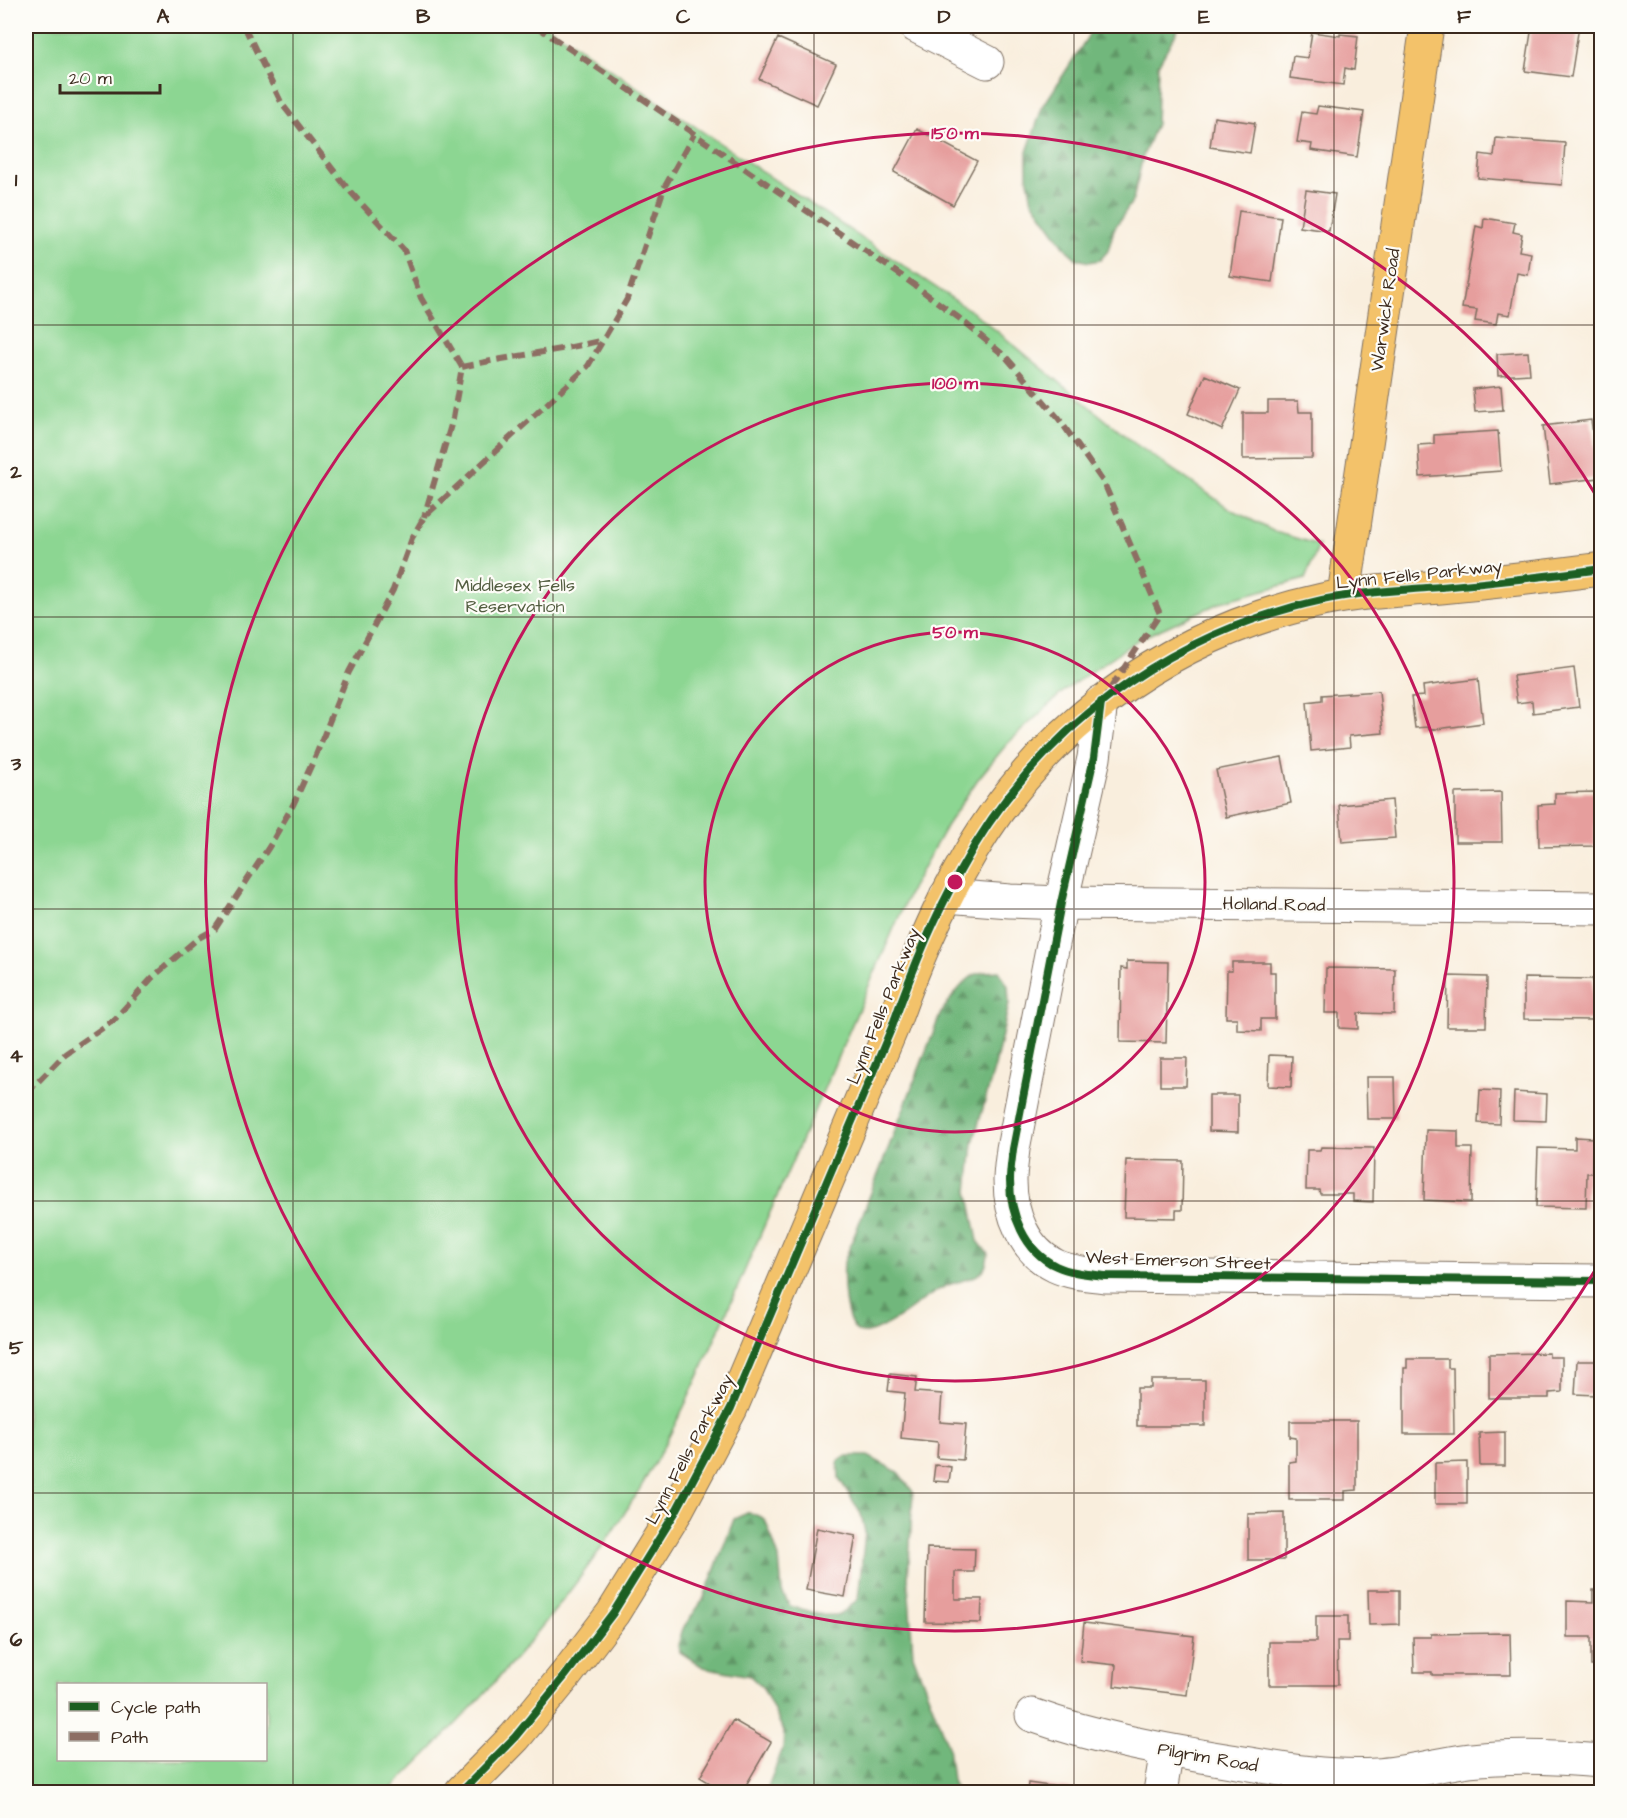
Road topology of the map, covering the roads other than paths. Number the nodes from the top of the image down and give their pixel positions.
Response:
1 (916, 26) edge
2 (1427, 26) edge
3 (987, 62) dead end
4 (1602, 569) edge
5 (1344, 596) junction
6 (1101, 702) junction
7 (946, 896) junction
8 (1061, 903) junction
9 (1602, 908) edge
10 (1602, 1281) edge
11 (1032, 1715) dead end
12 (1167, 1750) junction
13 (1602, 1761) edge
14 (461, 1792) edge
15 (1160, 1792) edge

1 - 3 street
2 - 5 main road, Warwick Road
4 - 5 main road, Lynn Fells Parkway
5 - 6 main road, Lynn Fells Parkway
6 - 7 main road, Lynn Fells Parkway
6 - 8 street, West Emerson Street
7 - 8 street, Holland Road
7 - 14 main road, Lynn Fells Parkway
8 - 9 street, Holland Road
8 - 10 street, West Emerson Street
11 - 12 street, Pilgrim Road
12 - 13 street, Pilgrim Road
12 - 15 street

